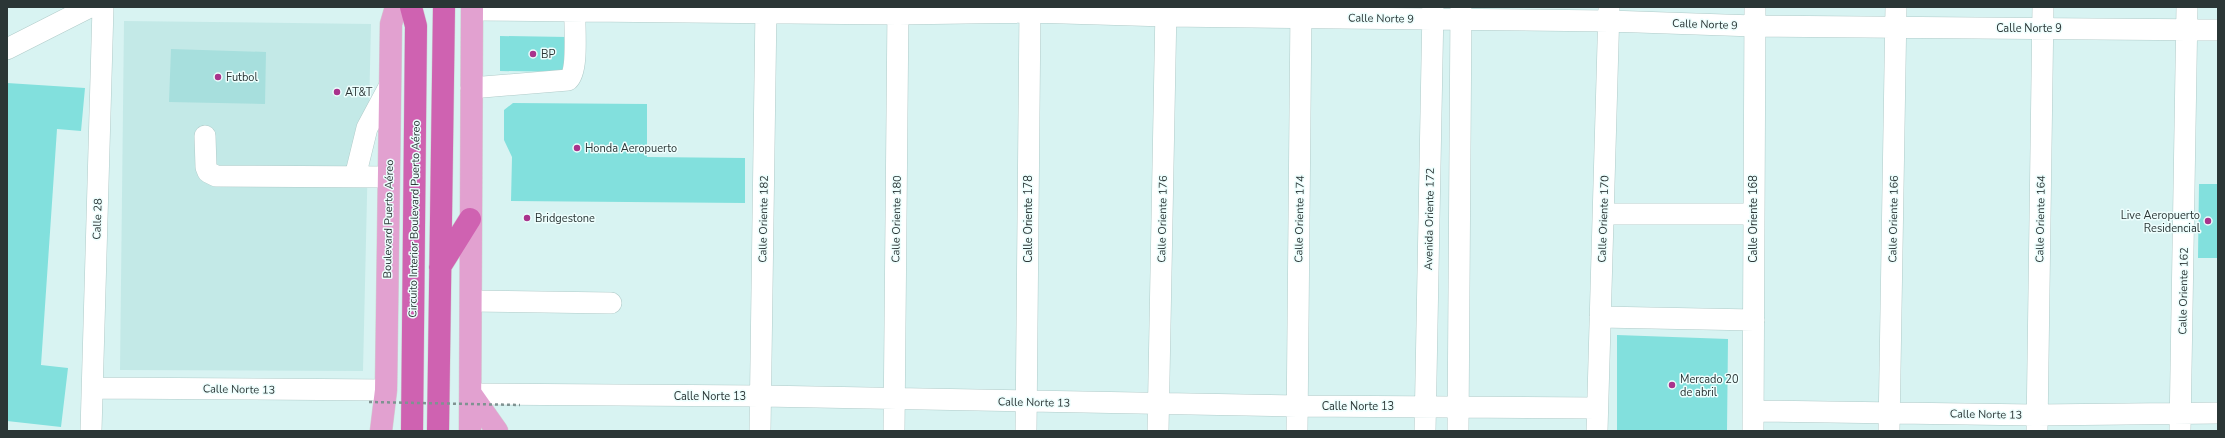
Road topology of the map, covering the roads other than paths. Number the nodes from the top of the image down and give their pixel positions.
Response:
1 (90, 7) edge
2 (103, 7) edge
3 (384, 7) edge
4 (396, 7) edge
5 (411, 7) edge
6 (444, 7) edge
7 (1896, 7) edge
8 (2043, 7) edge
9 (2187, 7) edge
10 (472, 8) edge
11 (766, 9) edge
12 (1030, 9) edge
13 (575, 11) junction
14 (898, 11) edge
15 (1166, 11) edge
16 (1301, 12) edge
17 (1433, 13) edge
18 (1460, 13) edge
19 (1609, 14) edge
20 (1755, 16) edge
21 (1896, 28) junction
22 (2043, 28) junction
23 (2186, 30) junction
24 (2218, 30) edge
25 (7, 49) edge
26 (390, 85) junction
27 (471, 88) junction
28 (205, 136) dead end
29 (355, 177) junction
30 (389, 177) junction
31 (1604, 214) junction
32 (1753, 214) junction
33 (470, 219) junction
34 (440, 266) junction
35 (471, 301) junction
36 (612, 303) dead end
37 (1600, 317) junction
38 (1754, 320) junction
39 (93, 388) junction
40 (471, 394) junction
41 (377, 396) junction
42 (760, 396) junction
43 (894, 400) junction
44 (1027, 402) junction
45 (1158, 403) junction
46 (1297, 406) junction
47 (1458, 406) junction
48 (1425, 407) junction
49 (1597, 408) junction
50 (2218, 413) edge
51 (1753, 421) edge
52 (1889, 422) edge
53 (2181, 422) edge
54 (2037, 423) edge
55 (380, 430) edge
56 (91, 431) edge
57 (412, 431) edge
58 (438, 431) edge
59 (470, 431) edge
60 (497, 431) edge
61 (760, 431) edge
62 (894, 431) edge
63 (1026, 431) edge
64 (1158, 431) edge
65 (1297, 431) edge
66 (1425, 431) edge
67 (1458, 431) edge
68 (1597, 431) edge

1 - 25 street
2 - 39 street, Calle 28
3 - 4 street
4 - 26 main road, Boulevard Puerto Aéreo
5 - 57 highway, Circuito Interior Boulevard Puerto Aéreo
6 - 34 highway
7 - 21 street, Calle Oriente 166
8 - 22 street, Calle Oriente 164
9 - 23 street, Calle Oriente 162
10 - 13 street, Calle Norte 9
10 - 27 main road
11 - 13 street, Calle Norte 9
11 - 14 street, Calle Norte 9
11 - 42 street, Calle Oriente 182
12 - 14 street, Calle Norte 9
12 - 15 street, Calle Norte 9
12 - 44 street, Calle Oriente 178
13 - 27 street
14 - 43 street, Calle Oriente 180
15 - 16 street, Calle Norte 9
15 - 45 street, Calle Oriente 176
16 - 17 street, Calle Norte 9
16 - 46 street, Calle Oriente 174
17 - 18 street, Calle Norte 9
17 - 48 street, Avenida Oriente 172
18 - 19 street, Calle Norte 9
18 - 47 street
19 - 20 street, Calle Norte 9
19 - 31 street, Calle Oriente 170
20 - 21 street, Calle Norte 9
20 - 32 street, Calle Oriente 168
21 - 22 street, Calle Norte 9
21 - 52 street, Calle Oriente 166
22 - 23 street, Calle Norte 9
22 - 54 street, Calle Oriente 164
23 - 24 street, Calle Norte 9
23 - 53 street, Calle Oriente 162
26 - 29 street
26 - 30 main road, Boulevard Puerto Aéreo
27 - 33 main road
28 - 29 street
29 - 30 street
30 - 41 main road, Boulevard Puerto Aéreo
31 - 32 street
31 - 37 street, Calle Oriente 170
32 - 38 street, Calle Oriente 168
33 - 34 highway
33 - 35 main road
34 - 58 highway
35 - 36 street
35 - 40 main road
37 - 38 street
37 - 49 street, Calle Oriente 170
38 - 51 street, Calle Oriente 168
39 - 41 street, Calle Norte 13
39 - 56 street, Calle 28
40 - 42 street, Calle Norte 13
40 - 59 main road
40 - 60 main road
41 - 55 main road, Boulevard Puerto Aéreo
42 - 43 street, Calle Norte 13
42 - 61 street, Calle Oriente 182
43 - 44 street, Calle Norte 13
43 - 62 street, Calle Oriente 180
44 - 45 street, Calle Norte 13
44 - 63 street, Calle Oriente 178
45 - 46 street, Calle Norte 13
45 - 64 street, Calle Oriente 176
46 - 48 street, Calle Norte 13
46 - 65 street, Calle Oriente 174
47 - 48 street, Calle Norte 13
47 - 49 street, Calle Norte 13
47 - 67 street
48 - 66 street, Avenida Oriente 172
49 - 68 street, Calle Oriente 170
50 - 53 street, Calle Norte 13
51 - 52 street, Calle Norte 13
52 - 54 street, Calle Norte 13
53 - 54 street, Calle Norte 13

